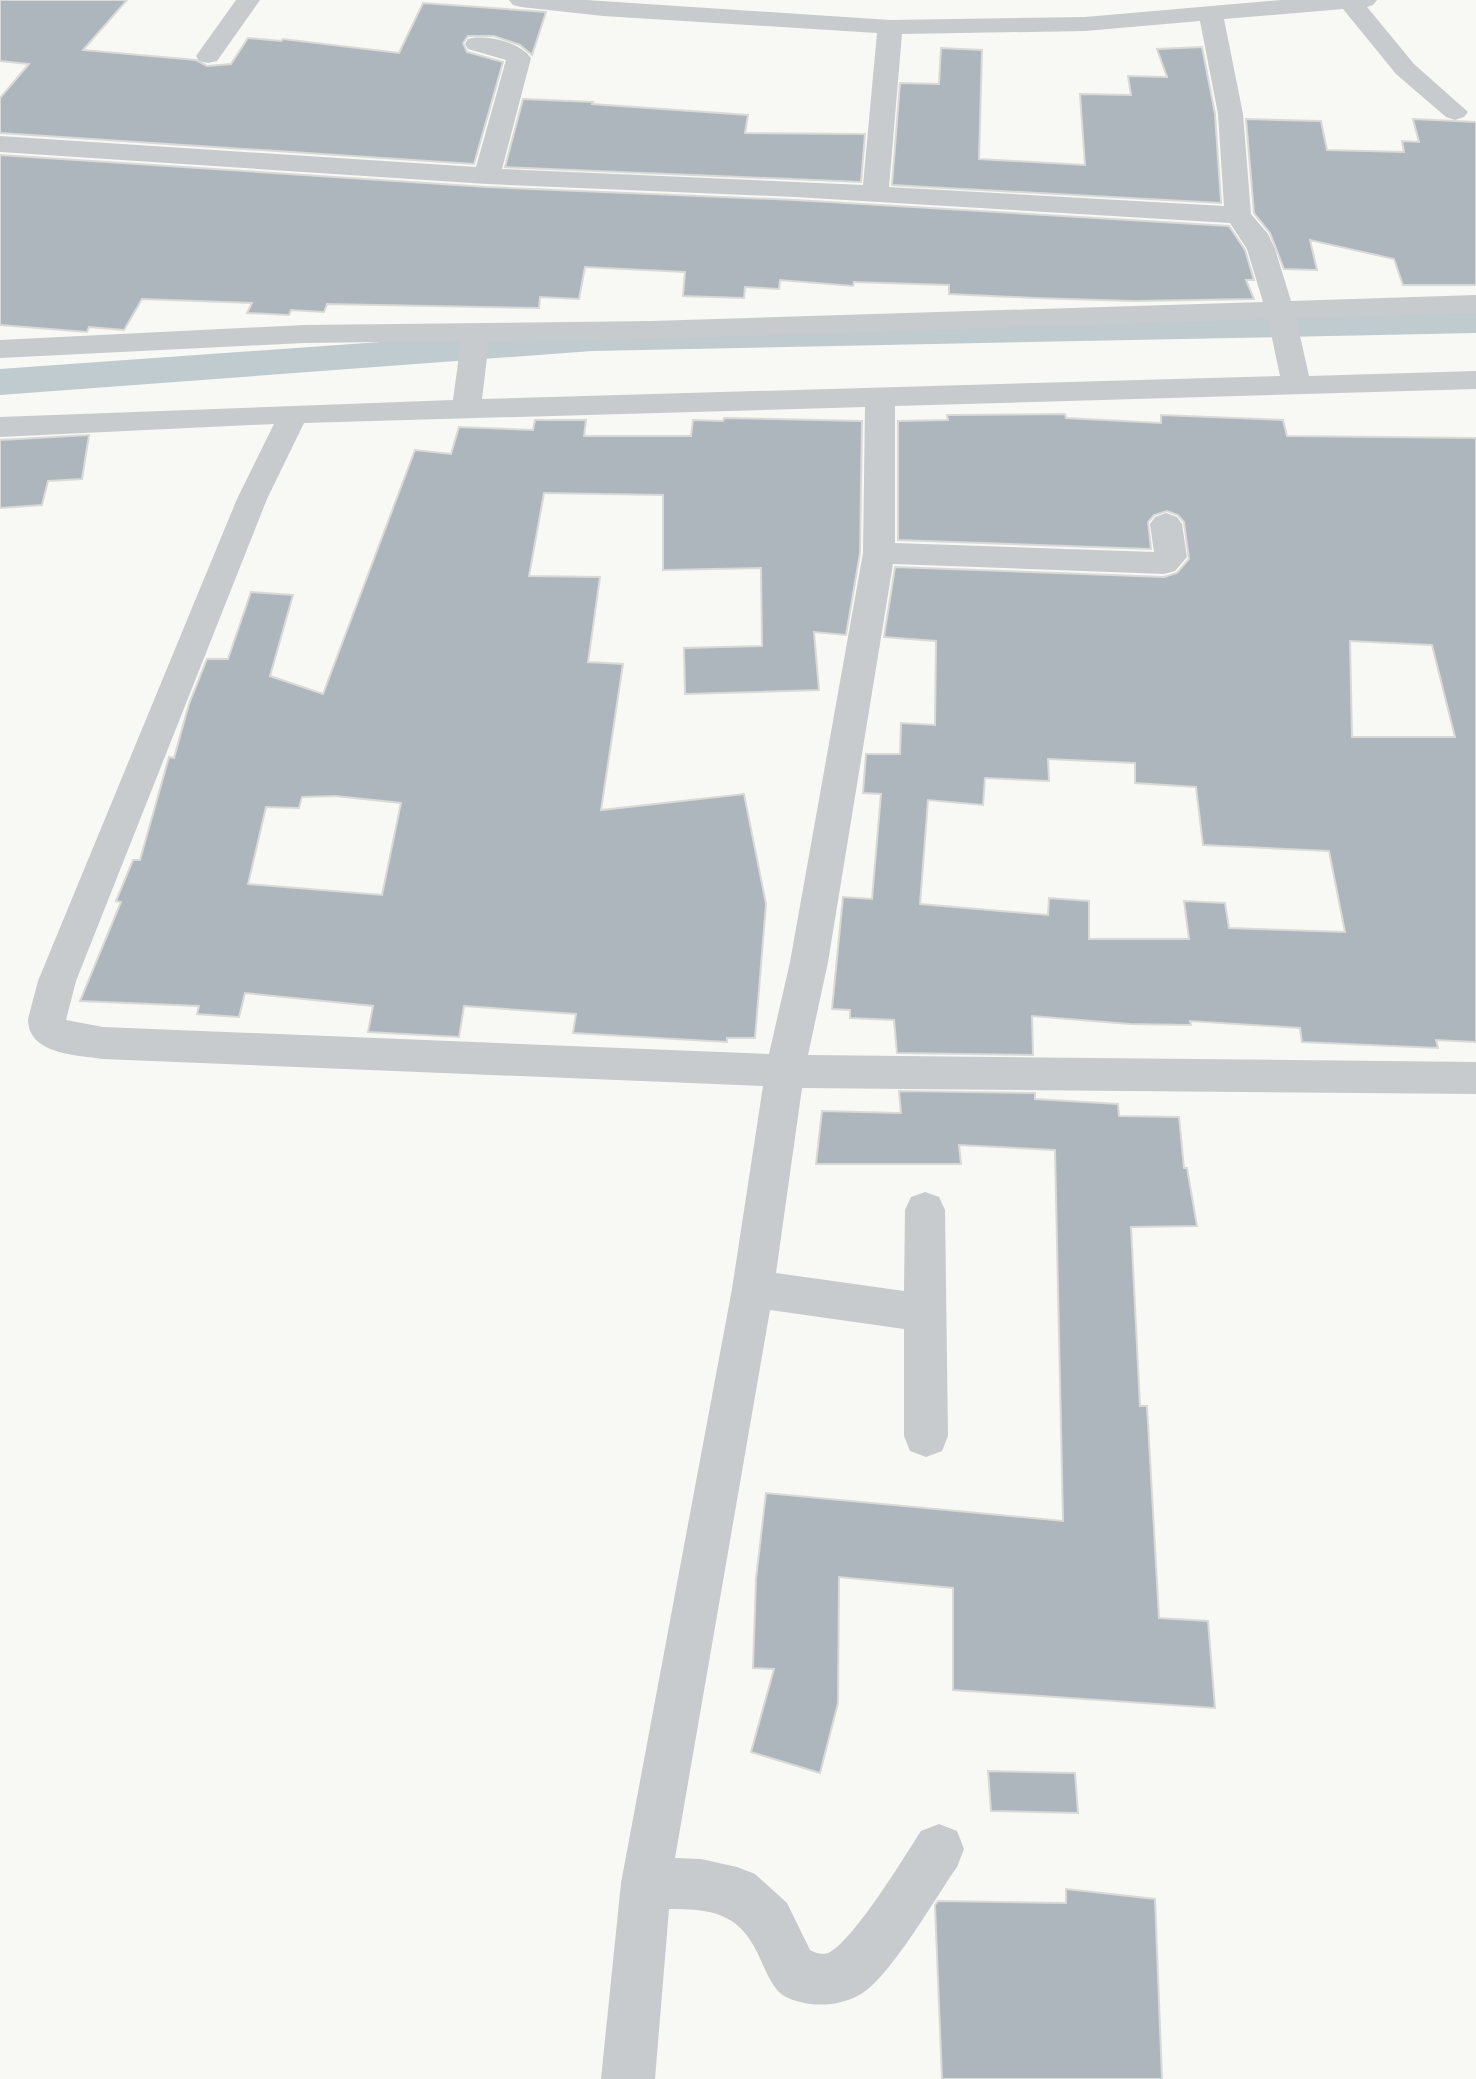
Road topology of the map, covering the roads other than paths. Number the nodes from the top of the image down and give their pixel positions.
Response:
1 (248, 0) edge
2 (521, 0) edge
3 (1358, 1) edge
4 (1211, 15) junction
5 (890, 27) junction
6 (477, 44) dead end
7 (208, 55) dead end
8 (1455, 112) dead end
9 (0, 144) edge
10 (487, 176) junction
11 (875, 194) junction
12 (1238, 215) junction
13 (1476, 304) edge
14 (1280, 313) junction
15 (475, 337) junction
16 (0, 349) edge
17 (1295, 376) junction
18 (1476, 380) edge
19 (880, 396) junction
20 (468, 400) junction
21 (294, 414) junction
22 (0, 427) edge
23 (1166, 524) dead end
24 (879, 553) junction
25 (785, 1071) junction
26 (1476, 1078) edge
27 (925, 1210) dead end
28 (753, 1289) junction
29 (926, 1313) junction
30 (926, 1436) dead end
31 (939, 1849) dead end
32 (646, 1883) junction
33 (628, 2079) edge

1 - 7 street
2 - 5 street
3 - 4 street
3 - 8 street
4 - 5 street
4 - 12 street
5 - 11 street
6 - 10 street
9 - 10 street
10 - 11 street
11 - 12 street
12 - 14 street
13 - 14 street
14 - 15 street
14 - 17 street
15 - 16 street
15 - 20 street
17 - 18 street
17 - 19 street
19 - 20 street
19 - 24 street
20 - 21 street
21 - 22 street
21 - 25 street
23 - 24 street
24 - 25 street
25 - 26 street
25 - 28 street
27 - 29 street
28 - 29 street
28 - 32 street
29 - 30 street
31 - 32 street
32 - 33 street

